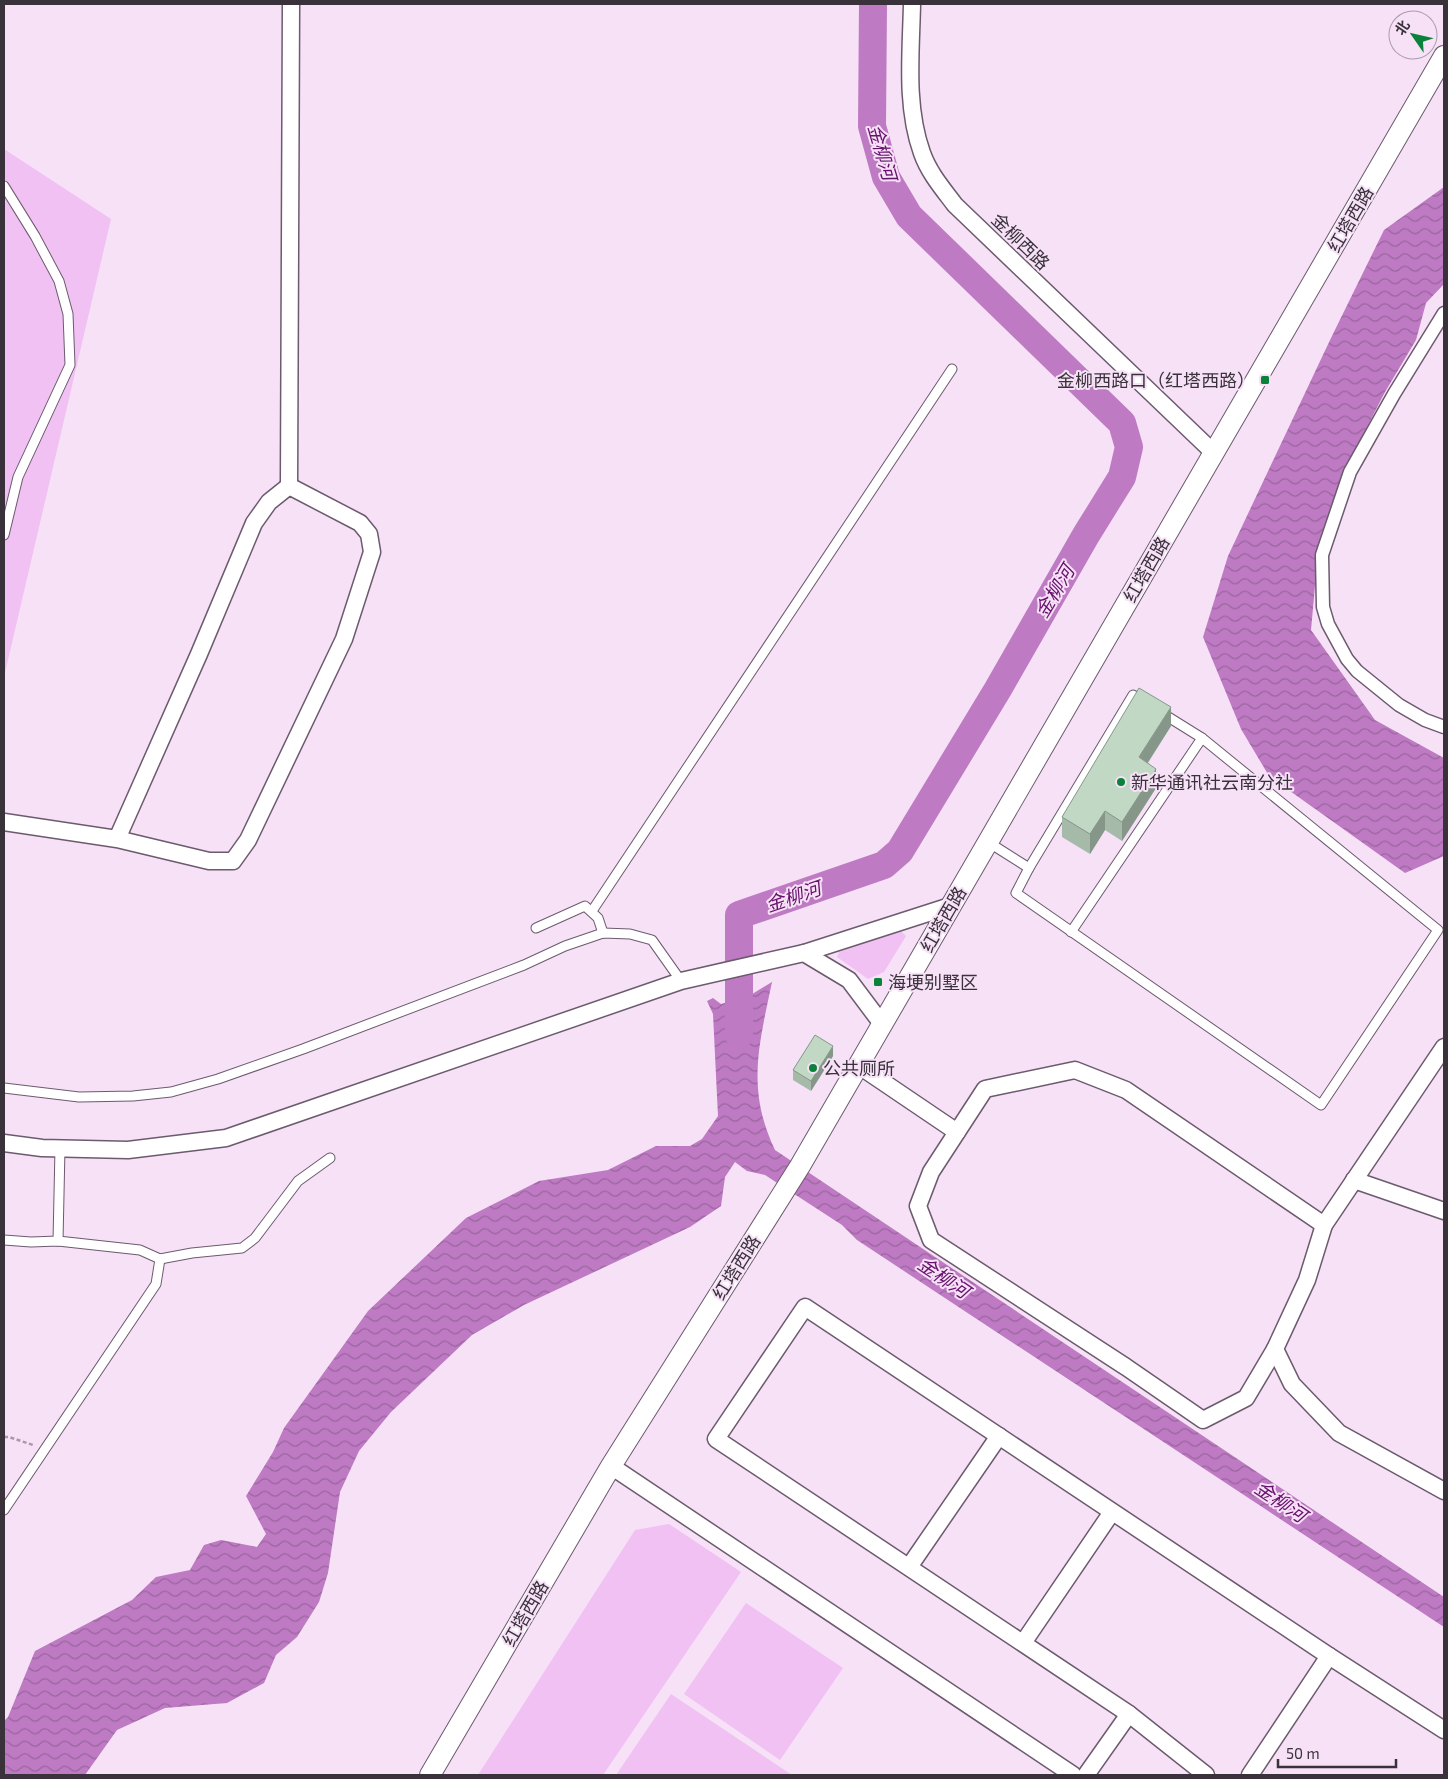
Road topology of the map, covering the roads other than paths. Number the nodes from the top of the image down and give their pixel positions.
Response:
1 (291, 4) edge
2 (912, 4) edge
3 (1444, 58) edge
4 (4, 186) edge
5 (1444, 313) edge
6 (952, 369) dead end
7 (1214, 453) junction
8 (289, 486) junction
9 (4, 535) edge
10 (1444, 727) edge
11 (1202, 738) junction
12 (4, 822) edge
13 (116, 839) junction
14 (988, 842) junction
15 (1029, 868) junction
16 (950, 906) junction
17 (592, 910) junction
18 (536, 928) dead end
19 (1072, 932) junction
20 (603, 933) junction
21 (804, 953) junction
22 (681, 981) junction
23 (882, 1024) junction
24 (1444, 1047) edge
25 (858, 1065) junction
26 (4, 1088) edge
27 (957, 1132) junction
28 (4, 1143) edge
29 (60, 1148) junction
30 (330, 1158) dead end
31 (1354, 1180) junction
32 (1444, 1211) edge
33 (1324, 1225) junction
34 (4, 1240) edge
35 (58, 1241) junction
36 (160, 1259) junction
37 (1276, 1349) junction
38 (998, 1436) junction
39 (611, 1466) junction
40 (1444, 1491) edge
41 (4, 1510) edge
42 (1112, 1512) junction
43 (909, 1567) junction
44 (1023, 1643) junction
45 (1329, 1656) junction
46 (1129, 1714) junction
47 (1444, 1730) edge
48 (430, 1775) edge
49 (1073, 1775) edge
50 (1086, 1775) edge
51 (1206, 1775) edge
52 (1250, 1775) edge

1 - 8 street
2 - 7 street, 金柳西路
3 - 7 street, 红塔西路
4 - 9 lane
5 - 10 street
6 - 17 lane
7 - 14 street, 红塔西路
8 - 13 street
8 - 13 street
11 - 15 lane
11 - 19 lane
11 - 19 lane
12 - 13 street
14 - 15 lane
14 - 16 street, 红塔西路
15 - 19 lane
16 - 21 street
16 - 23 street, 红塔西路
17 - 18 lane
17 - 20 lane
20 - 22 lane
20 - 26 lane
21 - 22 street
21 - 23 street
22 - 29 street
23 - 25 street, 红塔西路
24 - 31 street
25 - 27 street
25 - 39 street, 红塔西路
27 - 33 street
27 - 37 street
28 - 29 street
29 - 35 lane
30 - 36 lane
31 - 32 street
31 - 33 street
33 - 37 street
34 - 35 lane
35 - 36 lane
36 - 41 lane
37 - 40 street
38 - 42 street
38 - 43 street
38 - 43 street
39 - 48 street, 红塔西路
39 - 49 street
42 - 44 street
42 - 45 street
43 - 44 street
44 - 46 street
45 - 47 street
45 - 52 street
46 - 50 street
46 - 51 street

